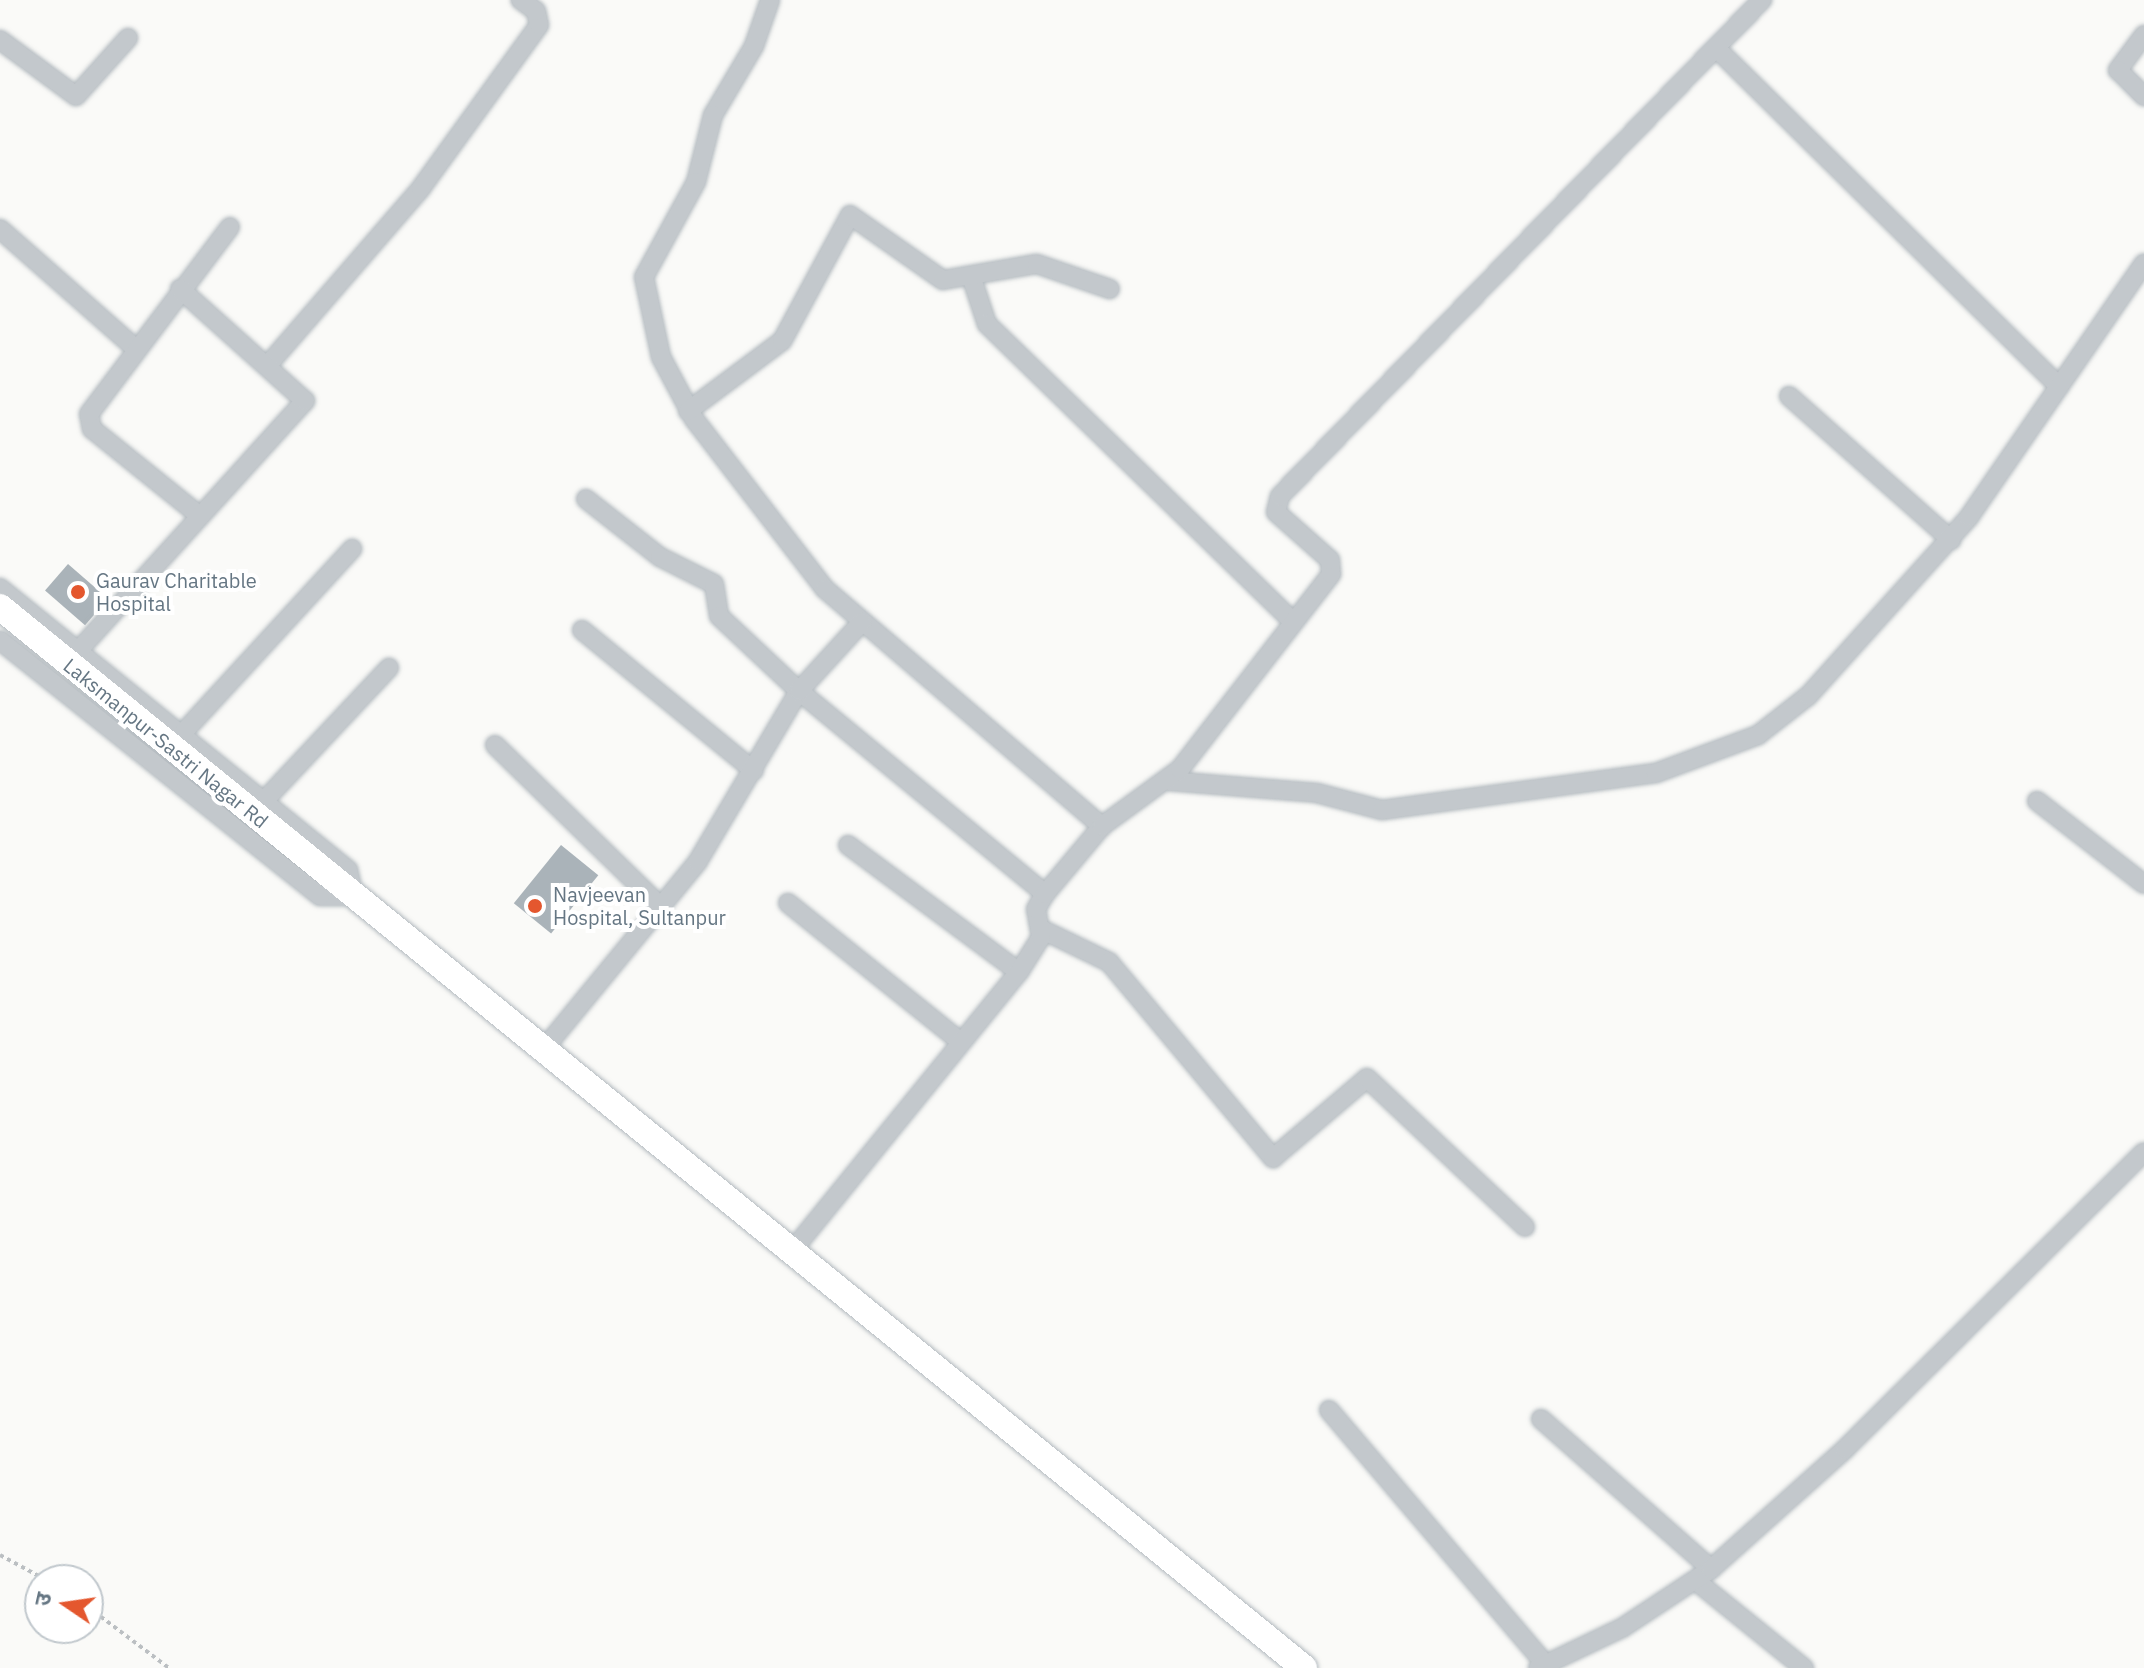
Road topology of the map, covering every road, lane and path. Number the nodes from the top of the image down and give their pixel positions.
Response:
1 (521, 0) edge
2 (770, 0) edge
3 (1762, 0) edge
4 (2144, 35) edge
5 (128, 38) dead end
6 (0, 40) edge
7 (1716, 48) junction
8 (2144, 96) edge
9 (230, 227) dead end
10 (0, 229) edge
11 (2144, 263) edge
12 (972, 279) junction
13 (180, 289) junction
14 (1110, 289) dead end
15 (135, 348) junction
16 (267, 366) junction
17 (2059, 386) junction
18 (1789, 396) dead end
19 (688, 411) junction
20 (586, 499) dead end
21 (200, 516) junction
22 (1951, 540) junction
23 (352, 549) dead end
24 (0, 588) edge
25 (0, 607) edge
26 (862, 622) junction
27 (1293, 622) junction
28 (582, 630) dead end
29 (0, 641) edge
30 (78, 651) junction
31 (389, 668) dead end
32 (799, 691) junction
33 (181, 735) junction
34 (495, 745) dead end
35 (754, 771) junction
36 (1169, 781) junction
37 (2037, 801) dead end
38 (263, 802) junction
39 (1102, 826) junction
40 (848, 845) dead end
41 (2144, 884) edge
42 (1045, 894) junction
43 (354, 896) junction
44 (788, 903) dead end
45 (661, 907) junction
46 (1041, 929) junction
47 (1019, 972) junction
48 (961, 1042) junction
49 (543, 1050) junction
50 (2142, 1157) edge
51 (1525, 1227) dead end
52 (792, 1251) junction
53 (1329, 1410) dead end
54 (1541, 1419) dead end
55 (0, 1555) edge
56 (24, 1568) edge
57 (1704, 1575) junction
58 (104, 1619) edge
59 (1541, 1666) edge
60 (169, 1668) edge
61 (1304, 1668) edge
62 (1804, 1668) edge

1 - 16 street
2 - 19 street
3 - 7 street
4 - 8 street
5 - 6 street
7 - 17 street
7 - 27 street
9 - 13 street
10 - 15 street
11 - 17 street
12 - 14 street
12 - 19 street
12 - 27 street
13 - 15 street
13 - 16 street
15 - 21 street
16 - 21 street
17 - 22 street
18 - 22 street
19 - 26 street
20 - 32 street
21 - 30 street
22 - 36 street
23 - 33 street
24 - 30 street
25 - 43 street, Laksmanpur-Sastri Nagar Rd
26 - 32 street
26 - 39 street
27 - 36 street
28 - 35 street
29 - 43 street
30 - 33 street
31 - 38 street
32 - 35 street
32 - 42 street
33 - 38 street
34 - 45 street
35 - 45 street
36 - 39 street
37 - 41 street
38 - 43 street
39 - 42 street
40 - 47 street
42 - 46 street
43 - 49 street, Laksmanpur-Sastri Nagar Rd
44 - 48 street
45 - 49 street
46 - 47 street
46 - 51 street
47 - 48 street
48 - 52 street
49 - 52 street, Laksmanpur-Sastri Nagar Rd
50 - 57 street
52 - 61 street, Laksmanpur-Sastri Nagar Rd
53 - 59 street
54 - 57 street
55 - 56 path
57 - 59 street
57 - 62 street
58 - 60 path

